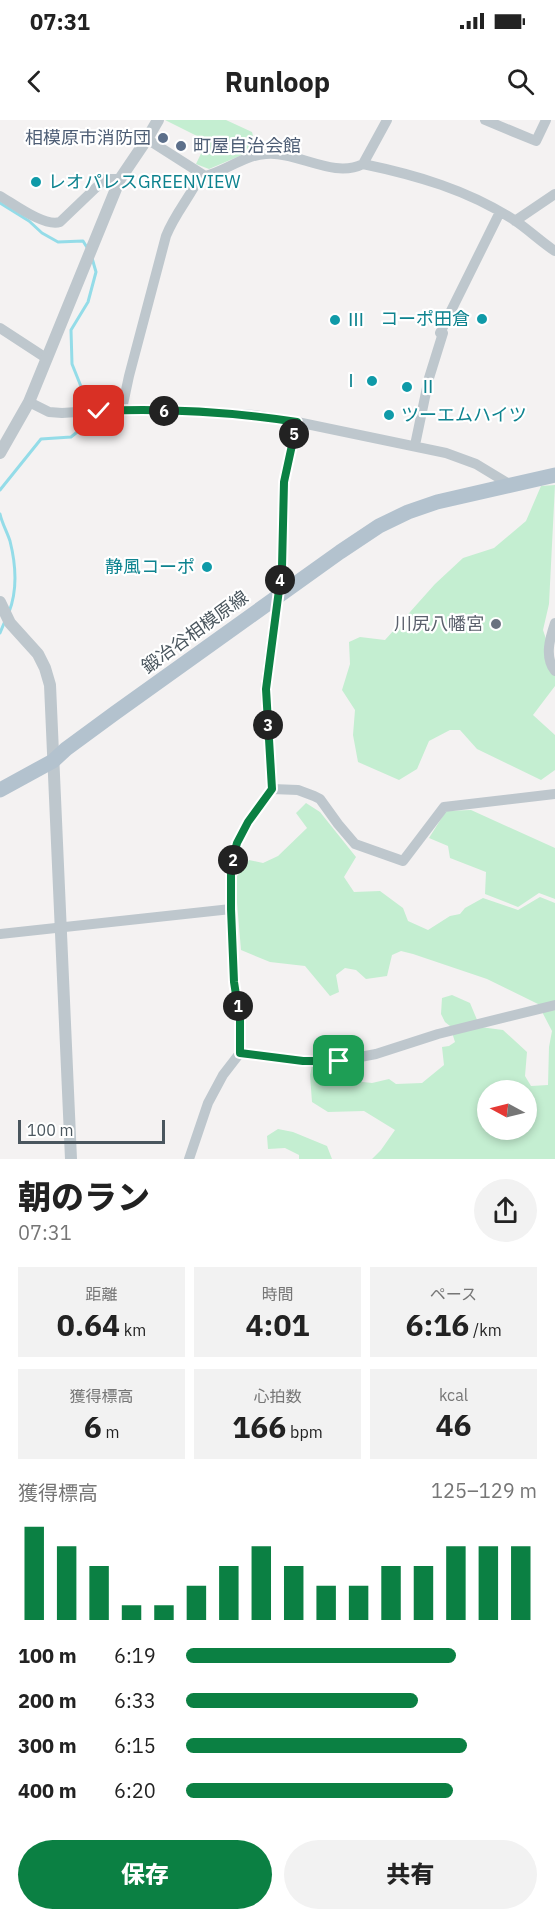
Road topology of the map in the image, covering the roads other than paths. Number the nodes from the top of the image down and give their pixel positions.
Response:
1 (158, 120) edge
2 (387, 120) edge
3 (485, 120) edge
4 (546, 120) edge
5 (147, 139) junction
6 (363, 164) junction
7 (201, 174) junction
8 (120, 179) junction
9 (555, 194) edge
10 (0, 196) edge
11 (500, 212) junction
12 (515, 221) junction
13 (555, 251) edge
14 (0, 328) edge
15 (46, 358) junction
16 (29, 402) junction
17 (122, 410) junction
18 (297, 422) junction
19 (415, 445) junction
20 (0, 453) edge
21 (555, 475) edge
22 (509, 484) junction
23 (277, 597) junction
24 (0, 602) edge
25 (555, 623) edge
26 (555, 671) edge
27 (53, 761) junction
28 (272, 789) junction
29 (0, 790) edge
30 (555, 794) edge
31 (231, 909) junction
32 (60, 928) junction
33 (0, 934) edge
34 (555, 1005) edge
35 (240, 1053) junction
36 (71, 1159) edge
37 (189, 1159) edge

1 - 5 street
2 - 6 street
3 - 4 street
5 - 7 street
5 - 8 street
6 - 7 street
6 - 11 street
7 - 17 street
8 - 10 street
8 - 15 street
9 - 12 street
11 - 12 street
11 - 19 street
12 - 13 street
14 - 15 street
15 - 16 street
16 - 17 street
16 - 20 street
17 - 18 street
18 - 19 street
18 - 23 street
19 - 22 street
21 - 22 main road, 鍛冶谷相模原線
22 - 23 main road, 鍛冶谷相模原線
23 - 27 main road, 鍛冶谷相模原線
23 - 28 street
24 - 27 street
25 - 26 street
27 - 29 main road, 鍛冶谷相模原線
27 - 32 street
28 - 30 street
28 - 31 street
31 - 32 street
31 - 35 street
32 - 33 street
32 - 36 street
34 - 35 street
35 - 37 street

